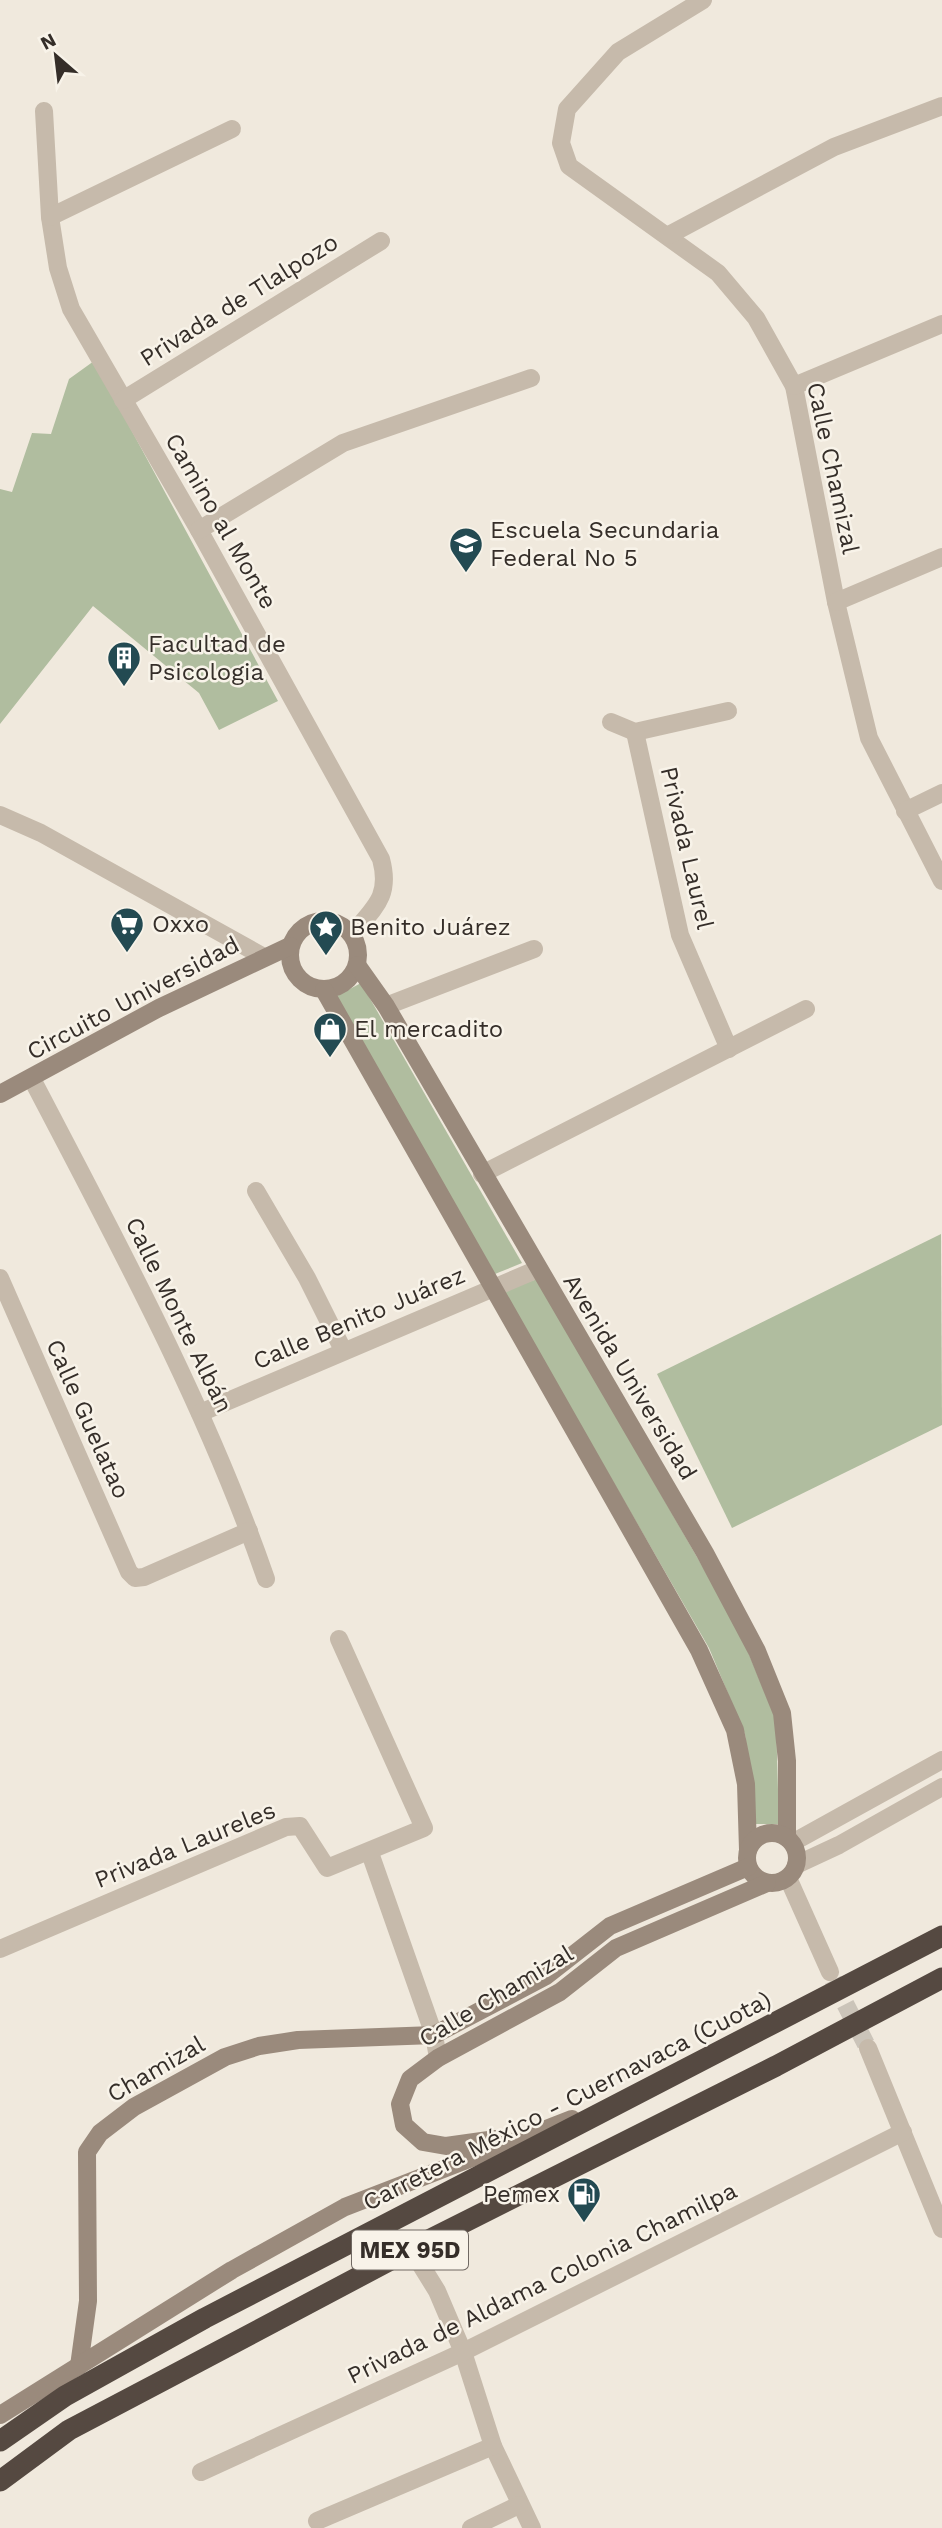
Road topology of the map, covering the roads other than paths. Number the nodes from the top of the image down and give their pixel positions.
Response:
1 (703, 0) edge
2 (942, 106) edge
3 (44, 111) dead end
4 (232, 129) dead end
5 (50, 217) junction
6 (669, 235) junction
7 (381, 241) dead end
8 (942, 324) edge
9 (531, 378) dead end
10 (794, 386) junction
11 (123, 400) junction
12 (199, 530) junction
13 (942, 557) edge
14 (836, 602) junction
15 (728, 711) dead end
16 (611, 722) dead end
17 (635, 732) junction
18 (942, 793) edge
19 (905, 811) junction
20 (0, 814) edge
21 (942, 881) edge
22 (352, 934) junction
23 (290, 946) junction
24 (534, 949) dead end
25 (264, 957) junction
26 (358, 965) junction
27 (324, 990) junction
28 (386, 1006) junction
29 (806, 1009) dead end
30 (729, 1049) junction
31 (32, 1079) junction
32 (0, 1094) edge
33 (482, 1174) junction
34 (256, 1191) dead end
35 (538, 1269) junction
36 (0, 1278) edge
37 (491, 1289) junction
38 (343, 1350) junction
39 (200, 1413) junction
40 (249, 1531) junction
41 (266, 1579) dead end
42 (339, 1639) dead end
43 (942, 1760) edge
44 (942, 1787) edge
45 (789, 1840) junction
46 (370, 1853) junction
47 (748, 1858) junction
48 (792, 1871) junction
49 (767, 1883) junction
50 (942, 1936) edge
51 (0, 1949) edge
52 (830, 1972) tunnel mouth
53 (942, 1978) edge
54 (434, 2035) junction
55 (868, 2048) tunnel mouth
56 (438, 2058) junction
57 (621, 2101) junction
58 (902, 2132) junction
59 (524, 2137) junction
60 (942, 2229) edge
61 (411, 2249) junction
62 (463, 2352) junction
63 (79, 2366) junction
64 (0, 2414) edge
65 (0, 2441) edge
66 (493, 2446) junction
67 (201, 2472) dead end
68 (0, 2482) edge
69 (519, 2505) junction
70 (317, 2521) dead end
71 (471, 2528) edge
72 (532, 2528) edge

1 - 6 street, Calle Chamizal
2 - 6 street
3 - 5 street, Camino al Monte
4 - 5 street
5 - 11 street, Camino al Monte
6 - 10 street, Calle Chamizal
7 - 11 street, Privada de Tlalpozo
8 - 10 street
9 - 12 street
10 - 14 street, Calle Chamizal
11 - 12 street, Camino al Monte
12 - 22 street, Camino al Monte
13 - 14 street
14 - 19 street, Calle Chamizal
15 - 17 street
16 - 17 street
17 - 30 street, Privada Laurel
18 - 19 street
19 - 21 street, Calle Chamizal
20 - 25 street
22 - 23 street
22 - 26 street
23 - 25 street, Circuito Universidad
23 - 27 street
24 - 28 street
25 - 31 street, Circuito Universidad
26 - 27 street
26 - 28 street, Avenida Universidad
27 - 37 street
28 - 33 street, Avenida Universidad
29 - 30 street
30 - 33 street
31 - 32 street, Circuito Universidad
31 - 39 street, Calle Monte Albán
33 - 35 street, Avenida Universidad
34 - 38 street
35 - 37 street, Calle Benito Juárez
35 - 45 street, Avenida Universidad
36 - 40 street, Calle Guelatao
37 - 38 street, Calle Benito Juárez
37 - 47 street
38 - 39 street, Calle Benito Juárez
39 - 40 street, Calle Monte Albán
40 - 41 street, Calle Monte Albán
42 - 46 street
43 - 45 street
44 - 48 street
45 - 47 street
45 - 48 street
46 - 51 street, Privada Laureles
46 - 54 street
47 - 49 street
47 - 54 street, Calle Chamizal
48 - 49 street
48 - 52 street
49 - 56 street, Calle Chamizal
50 - 57 highway, Carretera México - Cuernavaca (Cuota) / MEX 95D
53 - 61 highway, MEX 95D
54 - 56 street
54 - 63 street, Chamizal
55 - 58 street
56 - 59 street, Calle Chamizal
57 - 59 street
57 - 65 highway, Carretera México - Cuernavaca (Cuota) / MEX 95D
58 - 60 street
58 - 62 street, Privada de Aldama Colonia Chamilpa
59 - 63 street
61 - 62 street
61 - 68 highway, MEX 95D
62 - 66 street
62 - 67 street, Privada de Aldama Colonia Chamilpa
63 - 64 street
66 - 69 street
66 - 70 street
69 - 71 street
69 - 72 street

